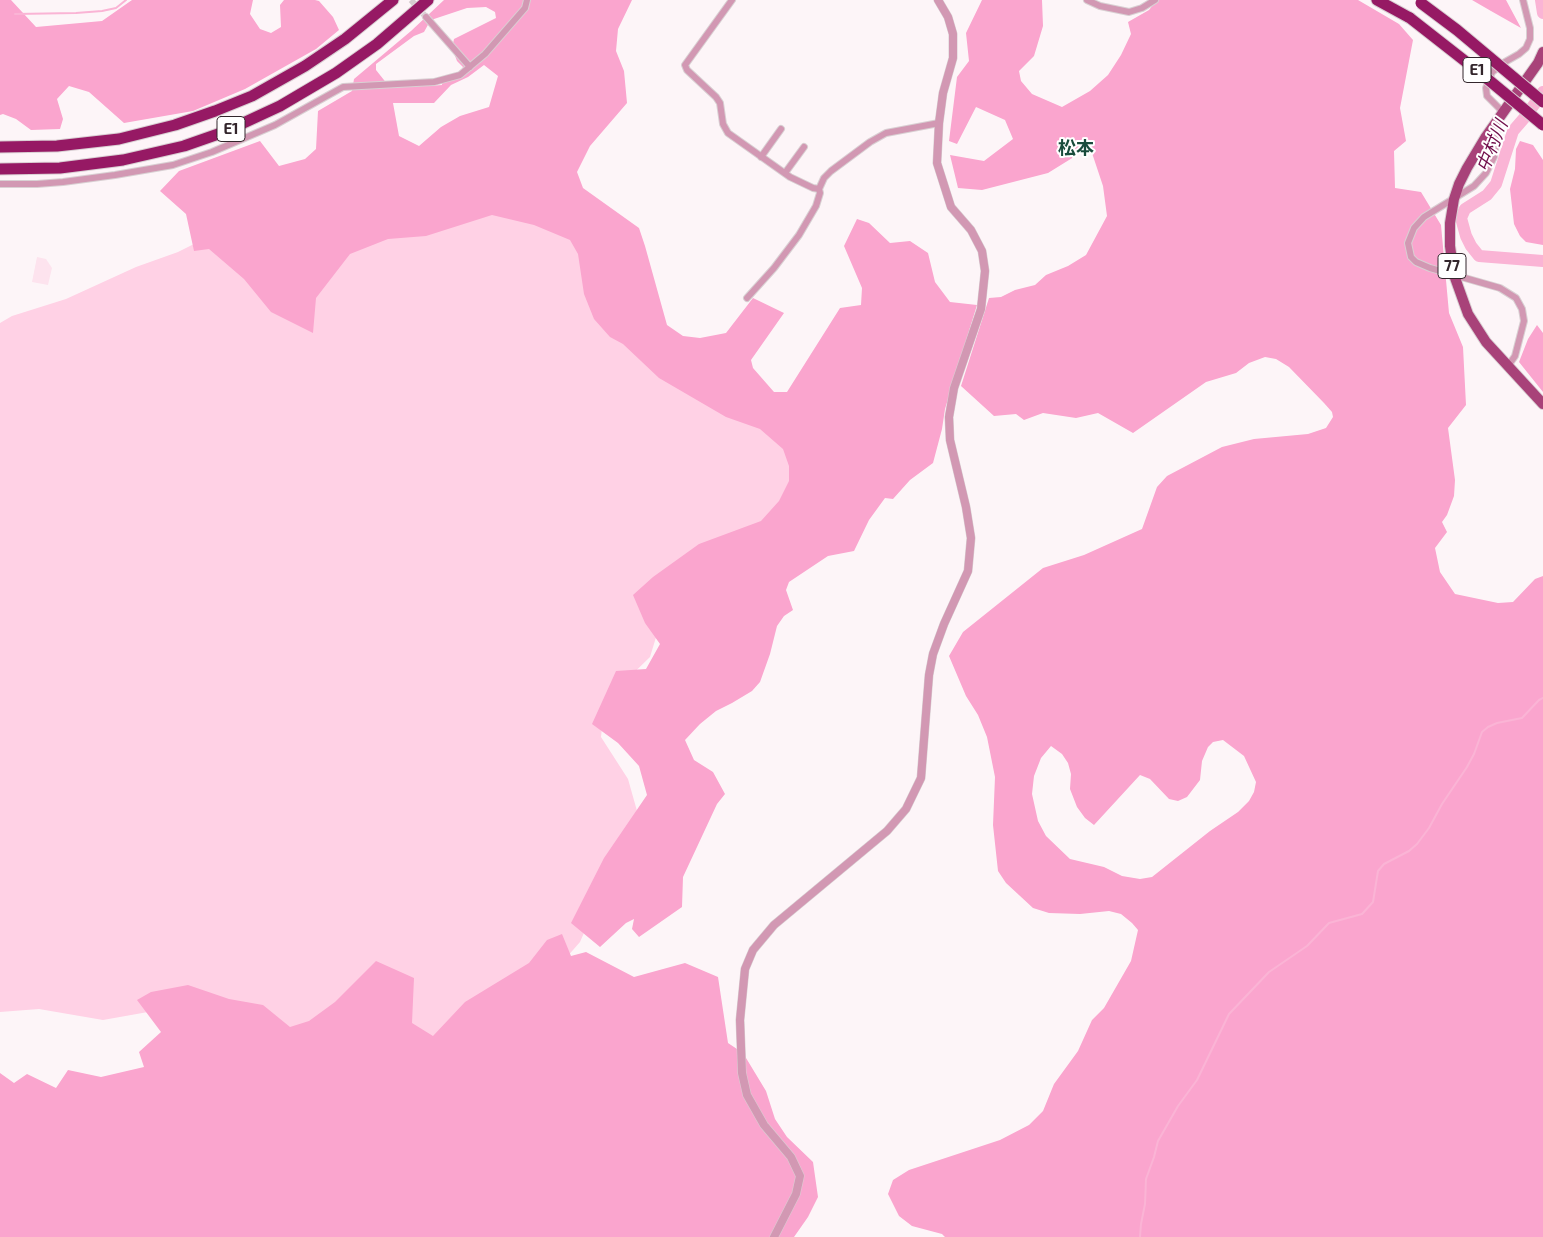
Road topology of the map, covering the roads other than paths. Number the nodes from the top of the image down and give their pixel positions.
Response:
1 (393, 0) edge
2 (428, 0) edge
3 (527, 0) edge
4 (732, 0) edge
5 (938, 0) edge
6 (1087, 0) edge
7 (1155, 0) edge
8 (1377, 0) edge
9 (1384, 0) edge
10 (1523, 0) edge
11 (1419, 1) edge
12 (426, 17) tunnel mouth
13 (1410, 18) junction
14 (1543, 52) edge
15 (470, 68) junction
16 (1543, 102) edge
17 (1503, 112) junction
18 (939, 123) junction
19 (1494, 125) junction
20 (1543, 125) edge
21 (781, 129) dead end
22 (804, 146) dead end
23 (0, 147) edge
24 (762, 157) junction
25 (0, 169) edge
26 (785, 173) junction
27 (0, 184) edge
28 (819, 189) junction
29 (1454, 200) junction
30 (1454, 275) junction
31 (748, 298) dead end
32 (1508, 366) junction
33 (1543, 404) edge
34 (774, 1237) edge

1 - 23 highway, E1
2 - 25 highway, E1
3 - 15 street
4 - 24 street
5 - 18 street
6 - 7 street
8 - 13 highway
9 - 13 highway, E1
10 - 17 street
11 - 16 highway, E1, bridge
12 - 15 street
13 - 20 highway, E1, bridge
14 - 17 main road, 77
15 - 27 street
17 - 19 main road, 77
18 - 28 street
18 - 34 street
19 - 29 main road, 77
19 - 29 street
21 - 24 street
22 - 26 street
24 - 26 street
26 - 28 street
28 - 31 street
29 - 30 main road, 77
29 - 30 street
30 - 32 main road, 77
30 - 32 street
32 - 33 main road, 77

